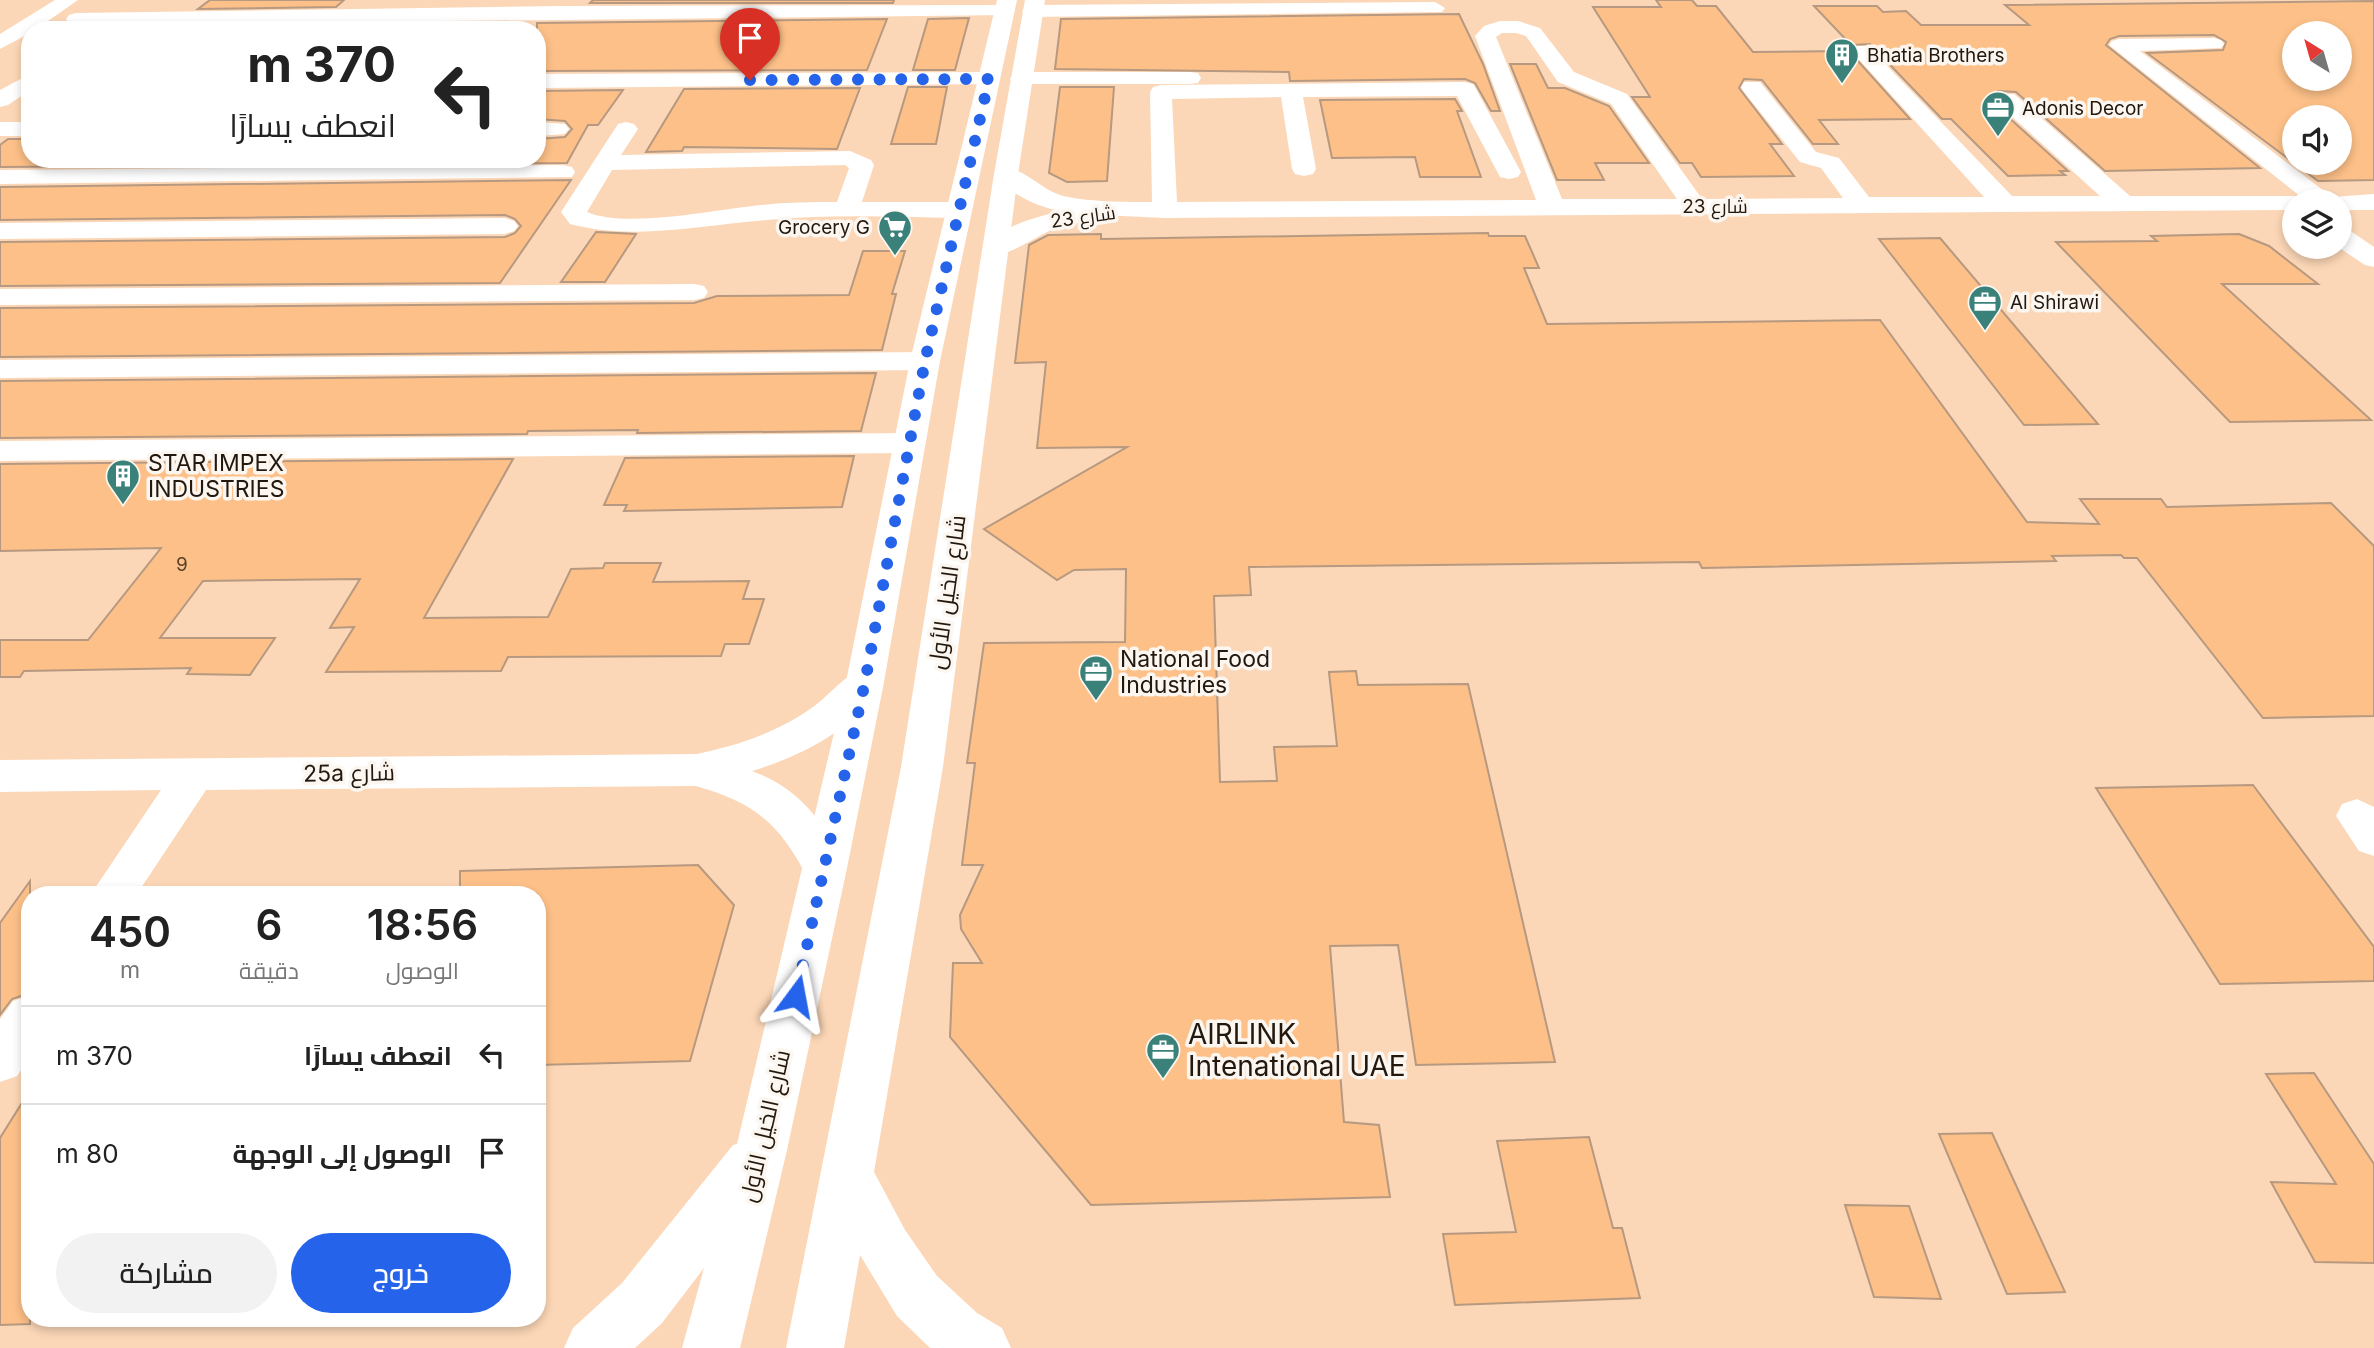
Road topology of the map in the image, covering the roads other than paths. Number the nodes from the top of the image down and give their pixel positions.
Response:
1 (68, 0) edge
2 (104, 0) edge
3 (174, 0) edge
4 (480, 0) edge
5 (488, 0) edge
6 (1276, 0) edge
7 (440, 1) edge
8 (1143, 1) edge
9 (1022, 5) edge
10 (563, 6) edge
11 (149, 8) edge
12 (1435, 8) dead end
13 (346, 14) junction
14 (35, 21) edge
15 (72, 21) edge
16 (131, 21) edge
17 (21, 30) edge
18 (0, 43) edge
19 (2214, 44) dead end
20 (1861, 50) dead end
21 (1461, 75) dead end
22 (1005, 79) junction
23 (21, 86) edge
24 (546, 86) edge
25 (1752, 86) dead end
26 (1291, 91) junction
27 (2006, 99) dead end
28 (0, 100) edge
29 (21, 107) edge
30 (0, 122) edge
31 (21, 129) edge
32 (626, 129) dead end
33 (0, 130) edge
34 (605, 163) junction
35 (1304, 170) dead end
36 (563, 172) dead end
37 (1508, 172) dead end
38 (1006, 174) junction
39 (0, 177) edge
40 (1846, 185) junction
41 (1713, 186) dead end
42 (2306, 189) edge
43 (2352, 202) edge
44 (2374, 202) edge
45 (2123, 203) junction
46 (2005, 204) junction
47 (2282, 204) edge
48 (1862, 205) junction
49 (1695, 206) junction
50 (1552, 207) junction
51 (847, 210) junction
52 (959, 210) junction
53 (1136, 210) junction
54 (1165, 210) junction
55 (505, 226) dead end
56 (0, 231) edge
57 (995, 249) junction
58 (694, 292) dead end
59 (0, 297) edge
60 (925, 361) junction
61 (0, 369) edge
62 (909, 443) junction
63 (0, 450) edge
64 (865, 682) junction
65 (697, 770) junction
66 (195, 774) junction
67 (0, 776) edge
68 (825, 868) junction
69 (118, 886) edge
70 (21, 1030) edge
71 (0, 1060) edge
72 (761, 1150) junction
73 (847, 1175) junction
74 (593, 1348) edge
75 (711, 1348) edge
76 (815, 1348) edge
77 (982, 1348) edge

1 - 14 main road
2 - 15 main road
3 - 11 main road
4 - 5 main road
6 - 8 main road
7 - 13 main road
8 - 9 main road
9 - 10 main road
9 - 12 main road
9 - 22 main road, شارع الخيل الأول
10 - 13 main road
11 - 13 main road
11 - 16 main road
17 - 18 main road
19 - 42 main road
20 - 46 main road
21 - 22 main road
22 - 24 main road
22 - 38 main road, شارع الخيل الأول
22 - 52 main road, شارع الخيل الأول
23 - 28 main road
25 - 40 main road
26 - 35 main road
26 - 37 main road
26 - 54 main road
27 - 45 main road
29 - 30 main road
31 - 33 main road
32 - 34 main road
34 - 51 main road
34 - 51 main road
36 - 39 main road
38 - 53 main road, شارع 23
38 - 57 main road, شارع الخيل الأول
40 - 41 main road
40 - 48 main road
43 - 44 main road
45 - 46 main road, شارع 23
45 - 47 main road, شارع 23
46 - 48 main road, شارع 23
48 - 49 main road, شارع 23
49 - 50 main road, شارع 23
49 - 50 main road
50 - 54 main road, شارع 23
51 - 52 main road
52 - 60 main road, شارع الخيل الأول
53 - 54 main road, شارع 23
53 - 57 main road, شارع 23
55 - 56 main road
57 - 73 main road, شارع الخيل الأول
58 - 59 main road
60 - 61 main road
60 - 62 main road, شارع الخيل الأول
62 - 63 main road
62 - 64 main road, شارع الخيل الأول
64 - 65 main road, 25a شارع
64 - 68 main road, شارع الخيل الأول
65 - 66 main road, 25a شارع
65 - 68 main road, 25a شارع
66 - 67 main road, 25a شارع
66 - 69 main road
68 - 72 main road, شارع الخيل الأول
70 - 71 main road
72 - 74 main road
72 - 75 main road, شارع الخيل الأول
73 - 76 main road, شارع الخيل الأول
73 - 77 main road

